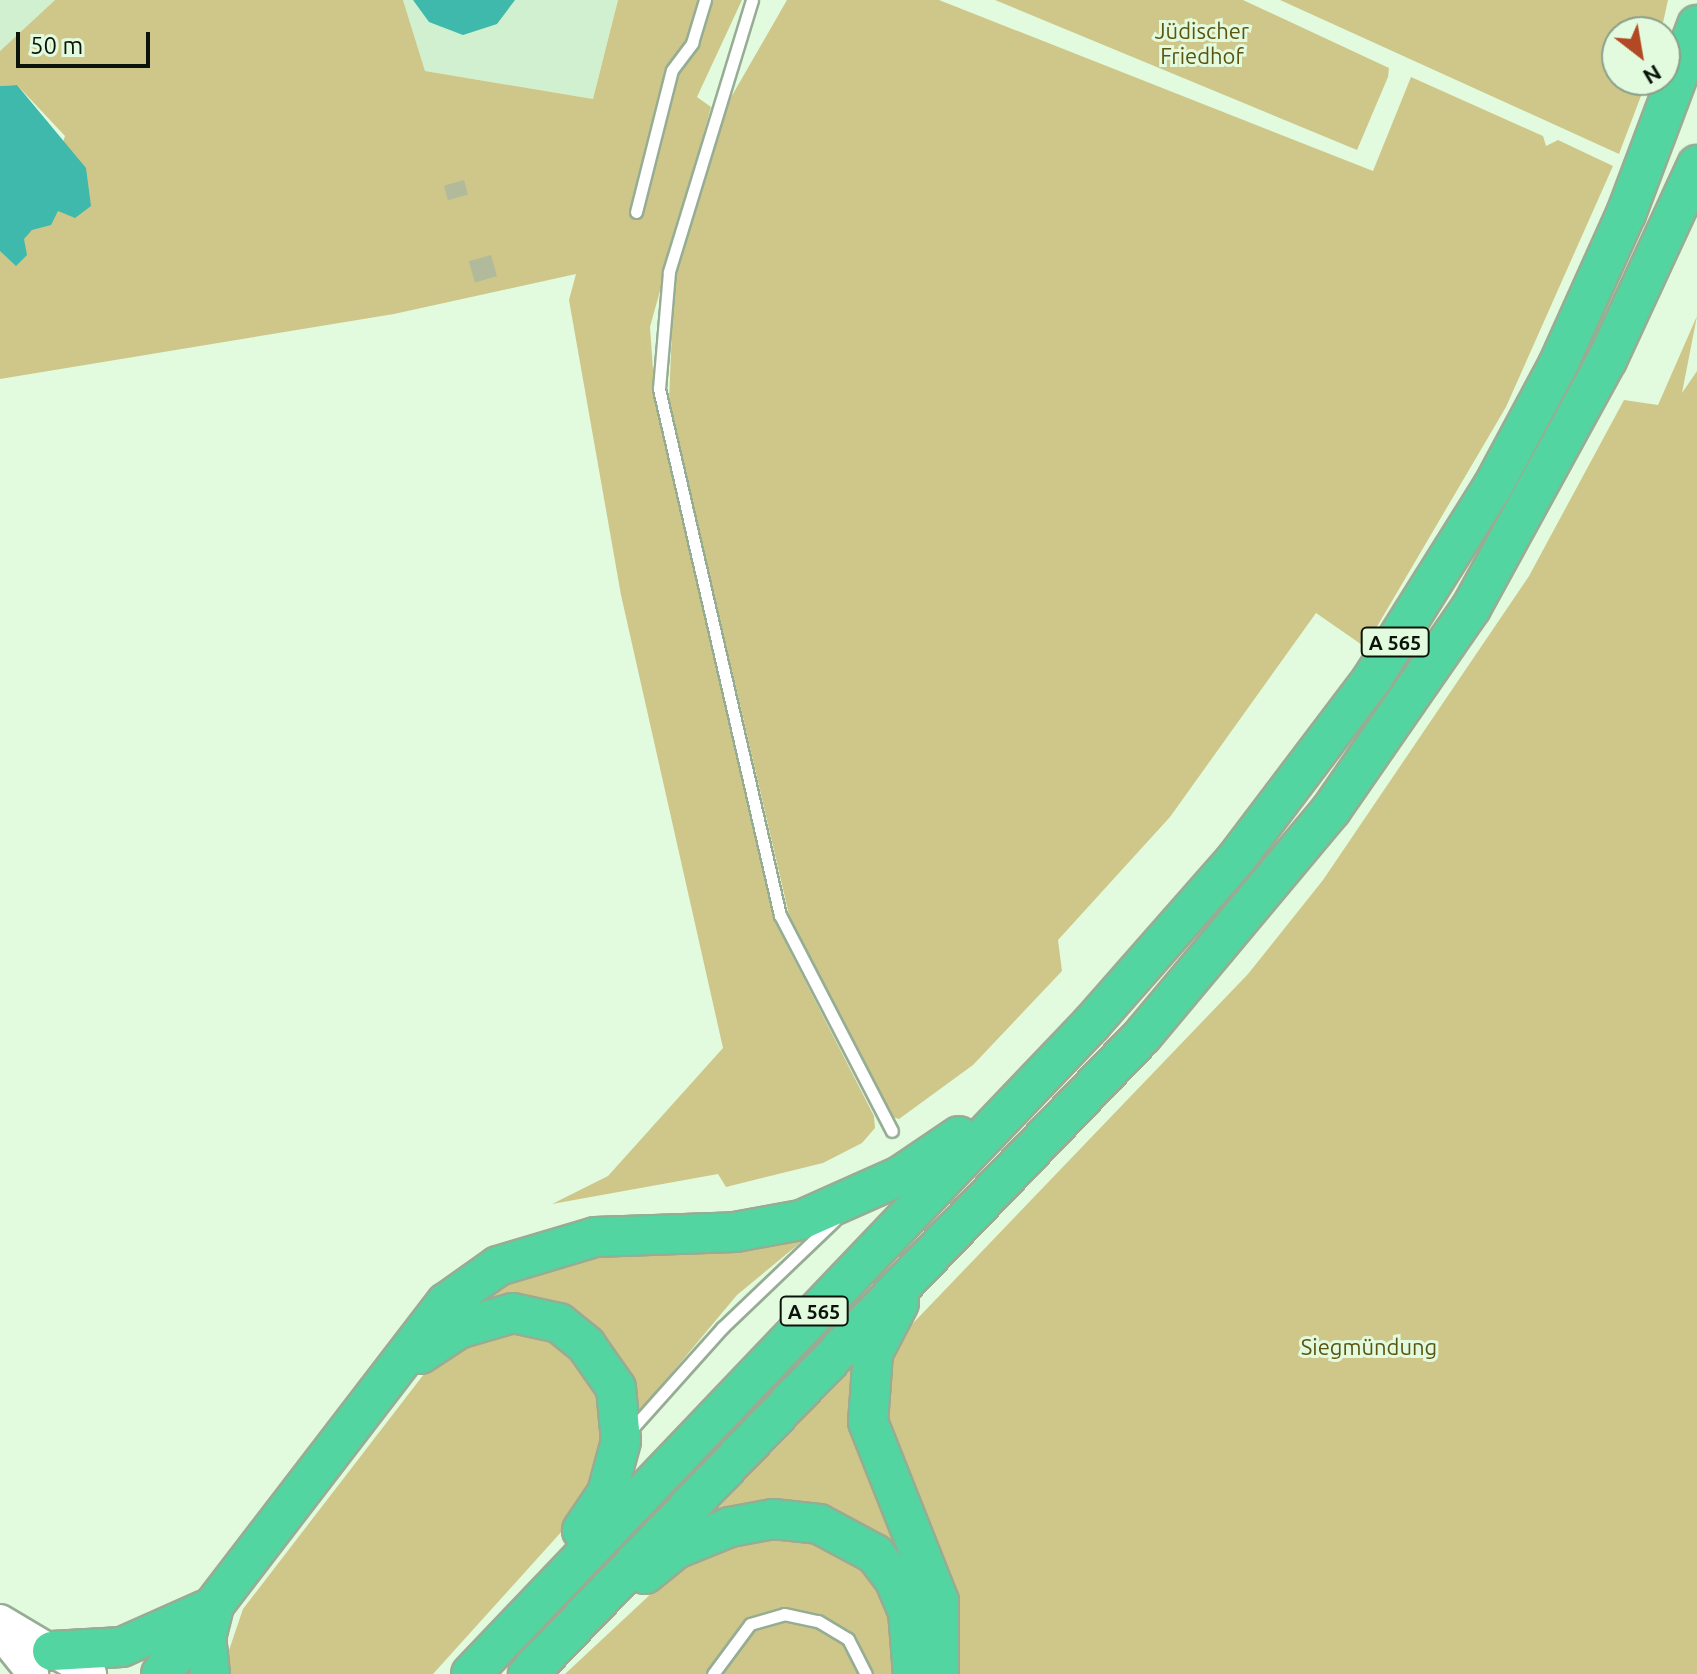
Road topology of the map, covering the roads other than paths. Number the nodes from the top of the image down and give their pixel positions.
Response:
1 (705, 0) edge
2 (752, 0) edge
3 (1697, 25) edge
4 (1697, 165) edge
5 (636, 212) dead end
6 (1092, 1023) junction
7 (892, 1131) dead end
8 (858, 1198) junction
9 (960, 1221) junction
10 (401, 1368) junction
11 (621, 1441) junction
12 (536, 1599) junction
13 (214, 1606) junction
14 (0, 1620) edge
15 (0, 1633) edge
16 (43, 1662) edge
17 (529, 1673) edge
18 (91, 1674) edge
19 (161, 1674) edge
20 (210, 1674) edge
21 (471, 1674) edge
22 (713, 1674) edge
23 (866, 1674) edge
24 (913, 1674) edge
25 (939, 1674) edge

1 - 5 lane
2 - 7 lane
3 - 6 highway, A 565
4 - 9 highway, A 565
6 - 8 highway
6 - 12 highway, A 565
8 - 10 highway
8 - 11 lane
9 - 17 highway, A 565
9 - 25 highway
10 - 11 highway
10 - 13 highway
11 - 12 highway
12 - 21 highway, A 565
13 - 16 highway
13 - 19 highway
13 - 20 highway
14 - 16 main road
15 - 16 main road
16 - 18 main road
17 - 24 highway
22 - 23 lane

